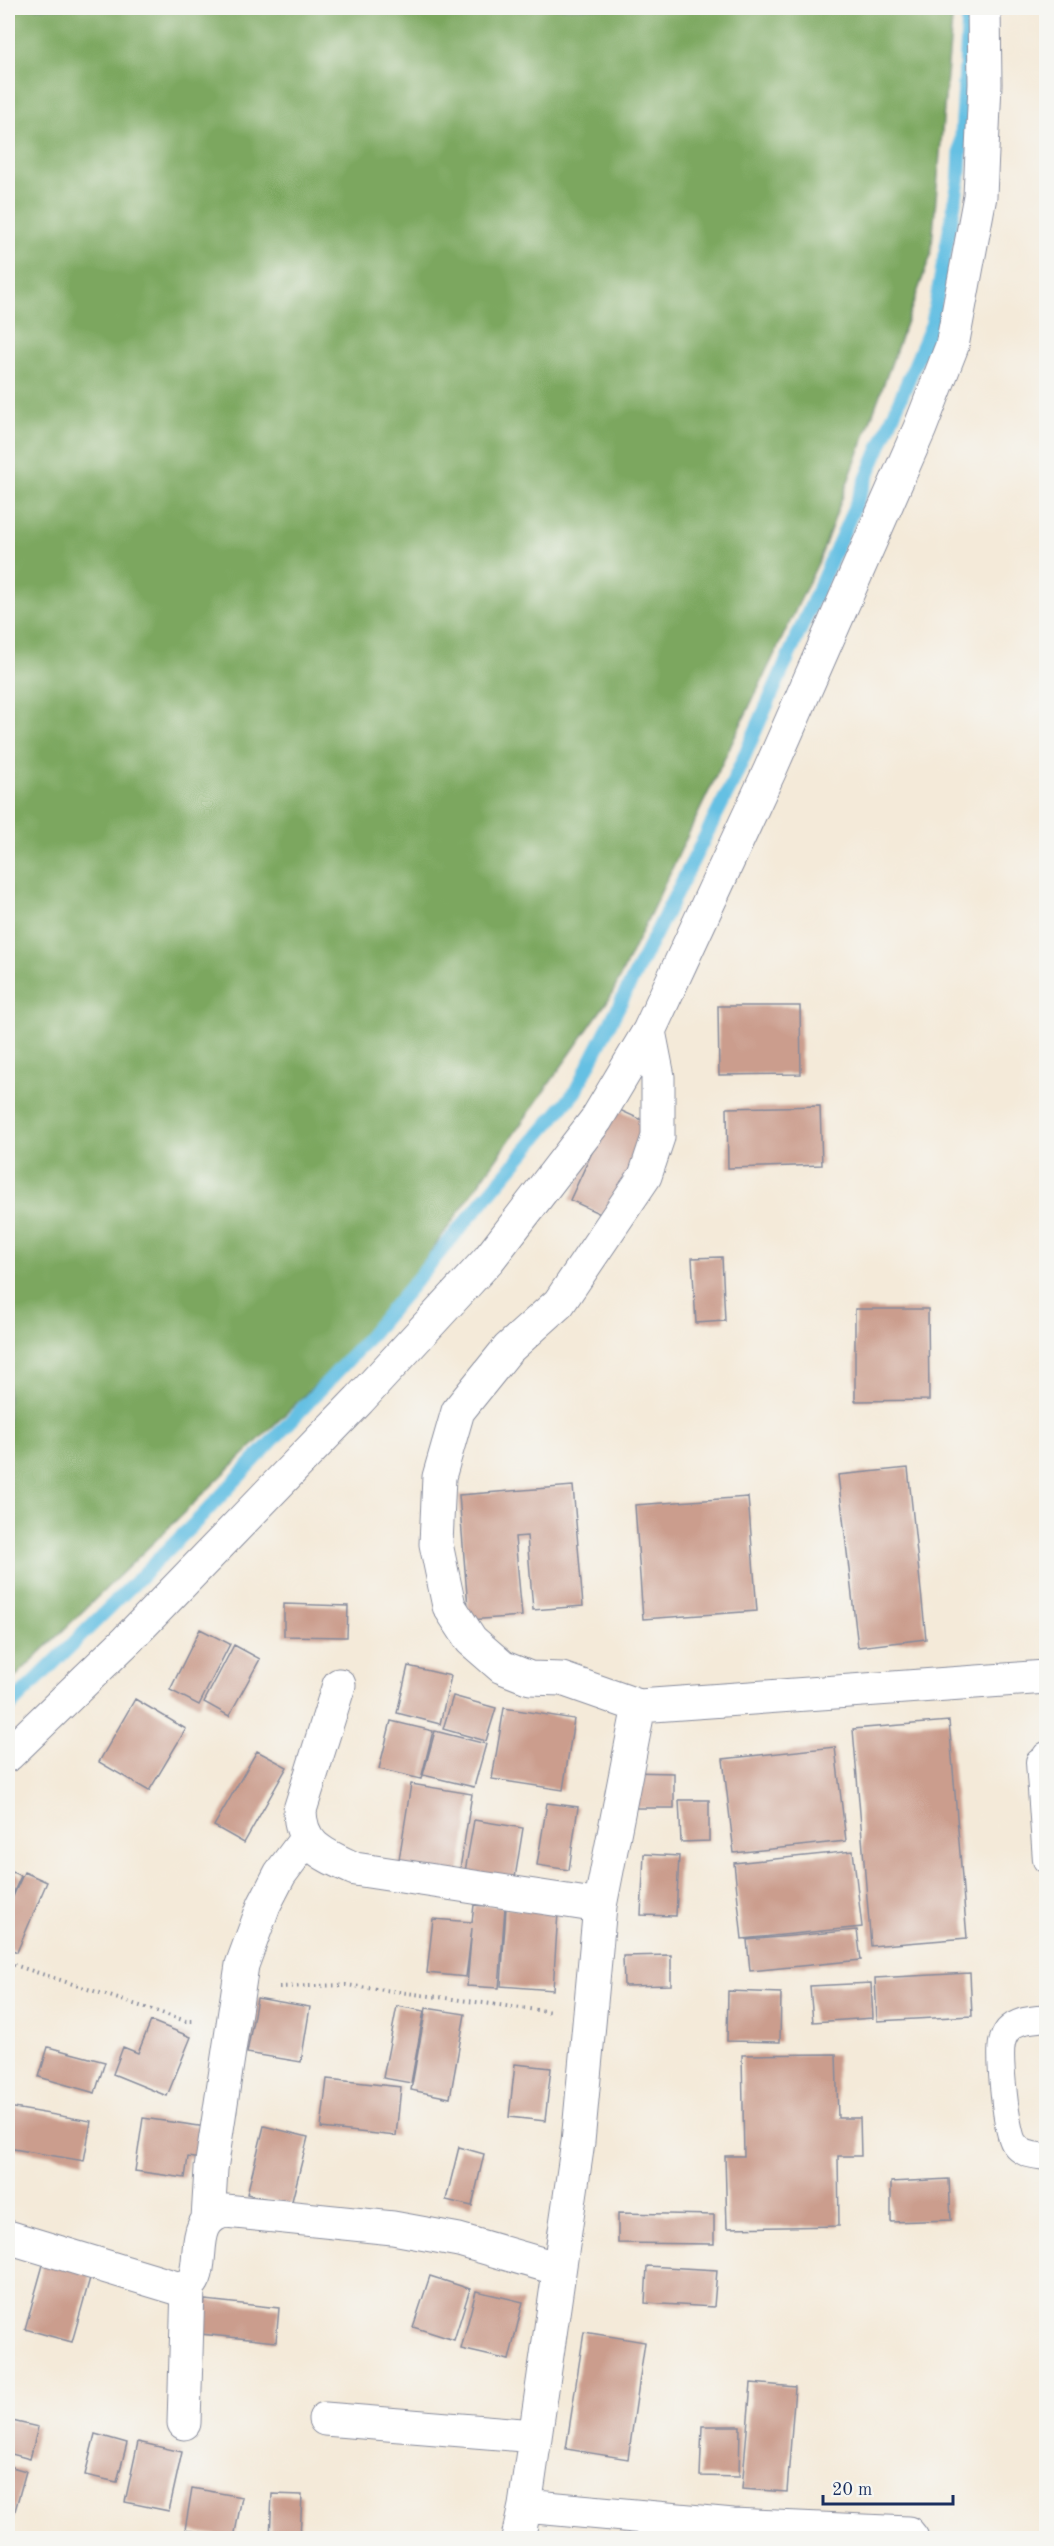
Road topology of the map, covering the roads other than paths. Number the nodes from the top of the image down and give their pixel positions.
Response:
1 (984, 8) edge
2 (649, 1031) junction
3 (1047, 1677) edge
4 (339, 1685) dead end
5 (639, 1706) junction
6 (8, 1755) edge
7 (1047, 1755) edge
8 (307, 1838) junction
9 (1047, 1860) edge
10 (600, 1906) junction
11 (1047, 2018) edge
12 (1047, 2157) edge
13 (208, 2219) junction
14 (8, 2237) edge
15 (559, 2269) junction
16 (188, 2286) junction
17 (325, 2418) dead end
18 (184, 2423) dead end
19 (535, 2436) junction
20 (525, 2506) junction
21 (628, 2527) edge
22 (518, 2538) edge
23 (912, 2538) edge

1 - 2 street
2 - 5 street
2 - 6 street
3 - 5 street
4 - 8 street
5 - 10 street
7 - 9 lane
8 - 10 street
8 - 13 street
10 - 15 street
11 - 12 lane
13 - 15 street
13 - 16 street
14 - 16 street
15 - 19 street
16 - 18 street
17 - 19 street
19 - 20 street
20 - 21 street
20 - 22 street
21 - 23 street

